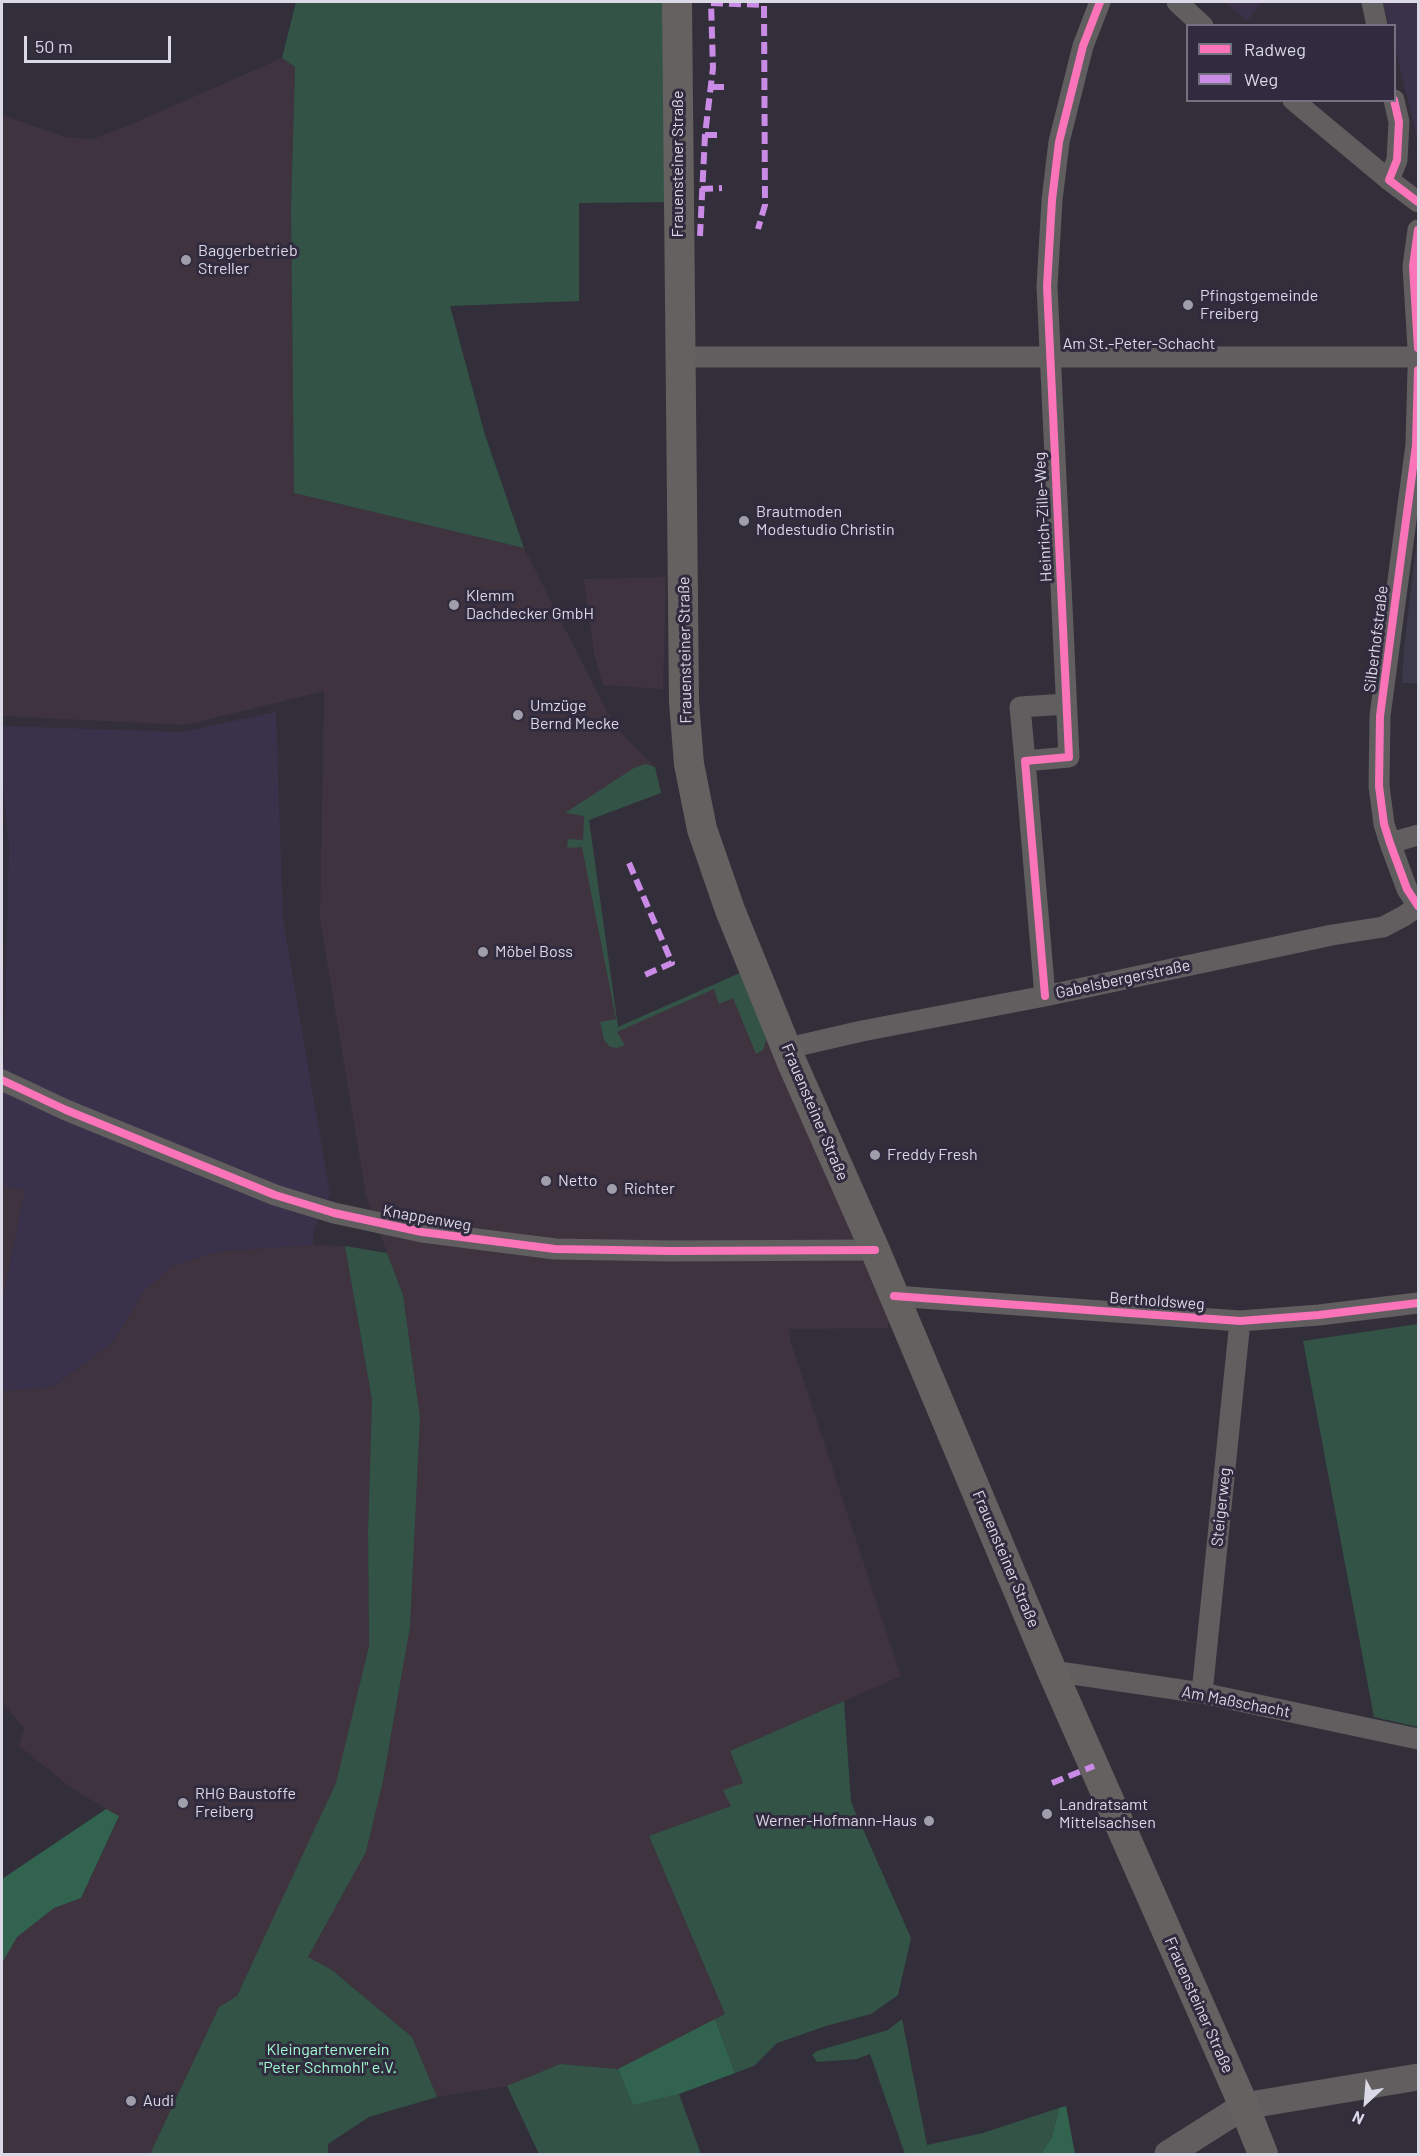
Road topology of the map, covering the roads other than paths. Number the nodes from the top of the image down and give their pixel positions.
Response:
1 (677, 2) edge
2 (1100, 2) edge
3 (1177, 2) edge
4 (1372, 2) edge
5 (1201, 24) edge
6 (1377, 24) edge
7 (1295, 102) edge
8 (1394, 102) edge
9 (1389, 180) junction
10 (1419, 202) edge
11 (1419, 230) edge
12 (1419, 348) edge
13 (680, 357) junction
14 (1419, 357) edge
15 (1049, 358) junction
16 (1419, 370) edge
17 (1066, 704) junction
18 (1025, 761) junction
19 (1419, 835) edge
20 (1390, 843) junction
21 (1418, 906) edge
22 (1045, 996) junction
23 (788, 1048) junction
24 (2, 1080) edge
25 (875, 1250) junction
26 (894, 1296) junction
27 (1419, 1303) edge
28 (1240, 1321) junction
29 (1052, 1671) junction
30 (1202, 1694) junction
31 (1419, 1739) edge
32 (1419, 2078) edge
33 (1244, 2106) junction
34 (1168, 2154) edge
35 (1263, 2154) edge

1 - 13 main road, Frauensteiner Straße
2 - 15 street, Heinrich-Zille-Weg
3 - 5 street
4 - 6 street
7 - 9 street
8 - 9 street
9 - 10 street
11 - 12 street
13 - 15 street, Am St.-Peter-Schacht
13 - 23 main road, Frauensteiner Straße
14 - 15 street, Am St.-Peter-Schacht
15 - 17 street, Heinrich-Zille-Weg
16 - 20 street, Silberhofstraße
17 - 18 street, Heinrich-Zille-Weg
17 - 18 street
18 - 22 street
19 - 20 street
20 - 21 street, Silberhofstraße
21 - 22 street, Gabelsbergerstraße
22 - 23 street, Gabelsbergerstraße
23 - 25 main road, Frauensteiner Straße
24 - 25 street, Knappenweg
25 - 26 main road, Frauensteiner Straße
26 - 28 street, Bertholdsweg
26 - 29 main road, Frauensteiner Straße
27 - 28 street, Bertholdsweg
28 - 30 street, Steigerweg
29 - 30 street, Am Maßschacht
29 - 33 main road, Frauensteiner Straße
30 - 31 street, Am Maßschacht
32 - 33 street
33 - 34 street
33 - 35 main road, Frauensteiner Straße

